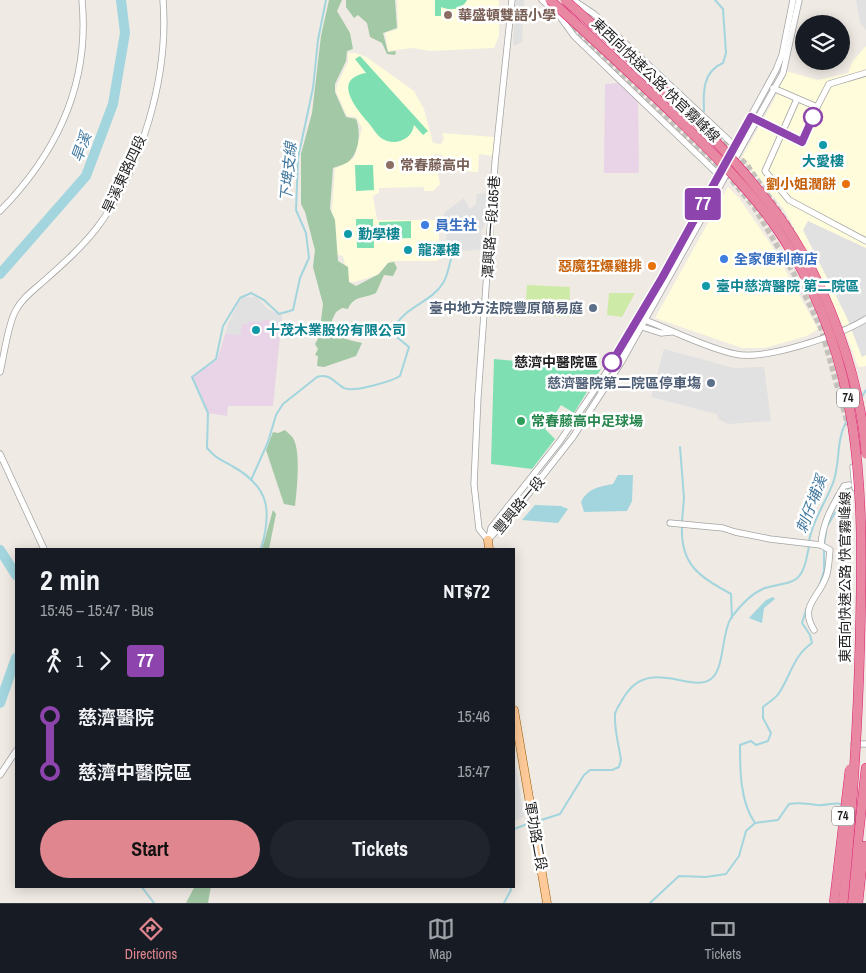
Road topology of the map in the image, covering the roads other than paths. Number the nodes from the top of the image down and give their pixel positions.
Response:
1 (82, 0) edge
2 (163, 0) edge
3 (512, 0) edge
4 (542, 0) edge
5 (550, 0) edge
6 (565, 0) edge
7 (573, 0) edge
8 (793, 0) edge
9 (799, 0) edge
10 (558, 14) junction
11 (566, 22) tunnel mouth
12 (866, 73) edge
13 (771, 88) junction
14 (797, 99) junction
15 (817, 107) junction
16 (754, 118) junction
17 (782, 132) junction
18 (735, 146) junction
19 (741, 151) junction
20 (721, 177) junction
21 (0, 211) edge
22 (866, 241) edge
23 (641, 319) junction
24 (866, 320) edge
25 (638, 326) junction
26 (671, 332) junction
27 (0, 372) edge
28 (866, 417) edge
29 (866, 421) edge
30 (852, 442) dead end
31 (0, 454) edge
32 (866, 454) edge
33 (849, 485) dead end
34 (670, 522) dead end
35 (488, 540) junction
36 (821, 545) junction
37 (44, 548) edge
38 (489, 548) edge
39 (814, 630) dead end
40 (515, 716) edge
41 (858, 730) junction
42 (854, 744) junction
43 (866, 744) edge
44 (15, 752) edge
45 (866, 768) edge
46 (0, 775) edge
47 (866, 795) edge
48 (866, 825) edge
49 (548, 903) edge
50 (836, 903) edge
51 (843, 903) edge
52 (855, 903) edge

1 - 21 street
2 - 27 street, 旱溪東路四段
3 - 35 street, 潭興路一段165巷
4 - 10 street
5 - 41 highway, 東西向快速公路 快官霧峰線 / 74, bridge
6 - 32 highway, 東西向快速公路 快官霧峰線 / 74, bridge
7 - 18 street
8 - 13 street, 豐興路一段
9 - 13 street, 豐興路一段
10 - 11 street
10 - 20 street
12 - 15 street
13 - 14 street
13 - 16 street, 豐興路一段
14 - 15 street
14 - 17 street
15 - 17 street
16 - 17 street
16 - 18 street, 豐興路一段
16 - 19 street, 豐興路一段
17 - 22 street
18 - 19 street
18 - 20 street, 豐興路一段
19 - 20 street, 豐興路一段
20 - 23 street, 豐興路一段
23 - 25 street, 豐興路一段
23 - 26 street
24 - 26 street
25 - 26 street
25 - 35 street, 豐興路一段
28 - 29 street
30 - 42 street
31 - 37 street
33 - 36 street
34 - 36 street
35 - 38 main road
36 - 39 street
40 - 49 main road, 軍功路二段
41 - 50 highway, 74, bridge
41 - 51 highway, 東西向快速公路 快官霧峰線 / 74, bridge
42 - 43 street
42 - 50 street
44 - 46 street
45 - 52 highway, 74
47 - 52 street
48 - 52 highway, 74

